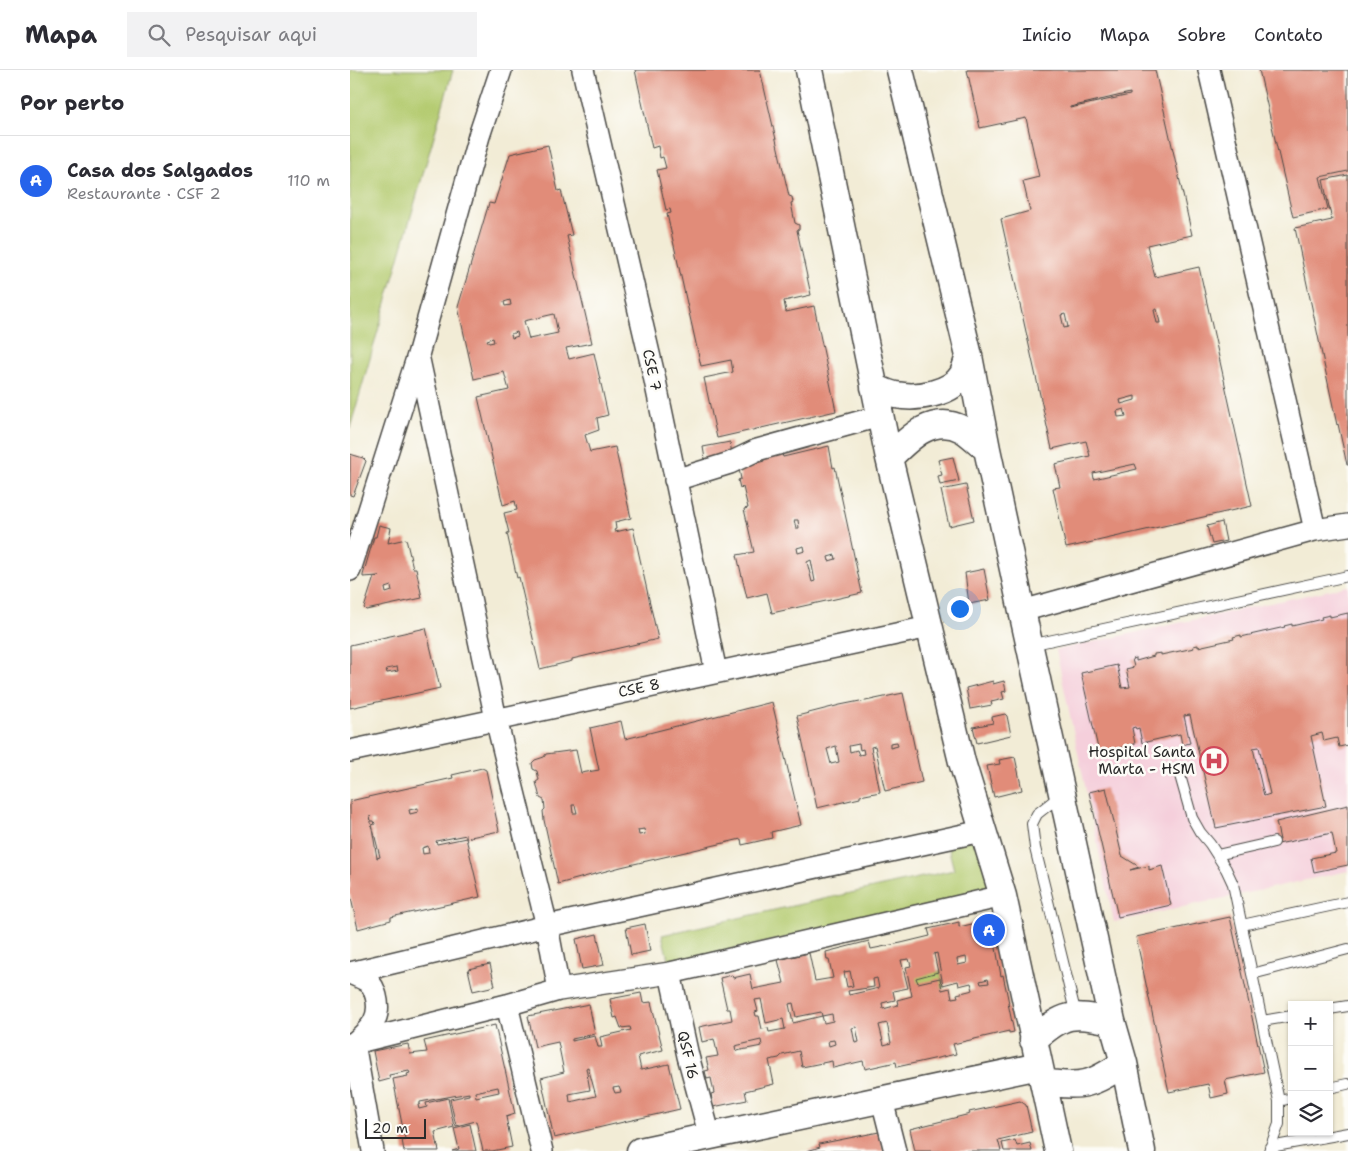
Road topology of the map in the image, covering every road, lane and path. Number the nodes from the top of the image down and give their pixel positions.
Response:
1 (501, 70) edge
2 (583, 70) edge
3 (809, 70) edge
4 (900, 70) edge
5 (1209, 70) edge
6 (418, 354) junction
7 (969, 356) junction
8 (874, 387) junction
9 (880, 416) junction
10 (987, 449) junction
11 (889, 458) junction
12 (675, 480) junction
13 (1348, 525) edge
14 (1315, 530) junction
15 (350, 570) edge
16 (1348, 576) edge
17 (1022, 611) junction
18 (929, 627) junction
19 (1029, 645) junction
20 (716, 672) junction
21 (496, 719) junction
22 (350, 751) edge
23 (1179, 772) dead end
24 (1062, 794) junction
25 (982, 831) junction
26 (1274, 842) dead end
27 (1217, 855) junction
28 (1003, 896) junction
29 (1348, 902) edge
30 (1242, 925) junction
31 (547, 926) junction
32 (1348, 949) edge
33 (350, 973) edge
34 (670, 973) junction
35 (1252, 974) junction
36 (559, 990) junction
37 (507, 1005) junction
38 (1348, 1006) edge
39 (1333, 1008) edge
40 (1076, 1016) junction
41 (1288, 1017) edge
42 (1112, 1021) junction
43 (1262, 1021) junction
44 (1033, 1040) junction
45 (352, 1043) edge
46 (1124, 1063) junction
47 (1041, 1074) junction
48 (1347, 1084) edge
49 (1333, 1087) edge
50 (1288, 1099) edge
51 (882, 1100) junction
52 (1279, 1101) junction
53 (1348, 1133) edge
54 (710, 1137) junction
55 (1270, 1149) edge
56 (373, 1151) edge
57 (542, 1151) edge
58 (640, 1151) edge
59 (895, 1151) edge
60 (1058, 1151) edge
61 (1142, 1151) edge

1 - 6 street
2 - 12 street, CSE 7
3 - 8 street
4 - 7 street
5 - 14 street
6 - 15 street
6 - 21 street
7 - 8 street
7 - 10 street
8 - 9 street
9 - 11 street
9 - 12 street
10 - 11 street
10 - 17 street
11 - 18 street
12 - 20 street, CSE 7
13 - 14 street
14 - 17 street
16 - 19 lane
17 - 19 street
18 - 20 street, CSE 8
18 - 25 street
19 - 24 street
20 - 21 street, CSE 8
21 - 22 street, CSE 8
21 - 31 street
23 - 27 lane
24 - 40 lane
24 - 42 street
25 - 28 street
25 - 31 street
26 - 27 lane
27 - 30 lane
28 - 34 street
28 - 44 street
29 - 30 lane
30 - 35 lane
31 - 33 street
31 - 36 street
32 - 35 lane
33 - 45 street
34 - 36 street
34 - 54 street, QSF 16
35 - 43 lane
36 - 37 street
37 - 45 street
37 - 57 street
38 - 39 lane
40 - 42 street
40 - 44 street
41 - 43 lane
42 - 46 street
43 - 52 lane
44 - 47 street
45 - 56 street
46 - 47 street
46 - 61 street
47 - 51 street
47 - 60 street
48 - 49 lane
50 - 52 lane
51 - 54 street
51 - 59 street
52 - 55 lane
53 - 55 lane
54 - 58 street

